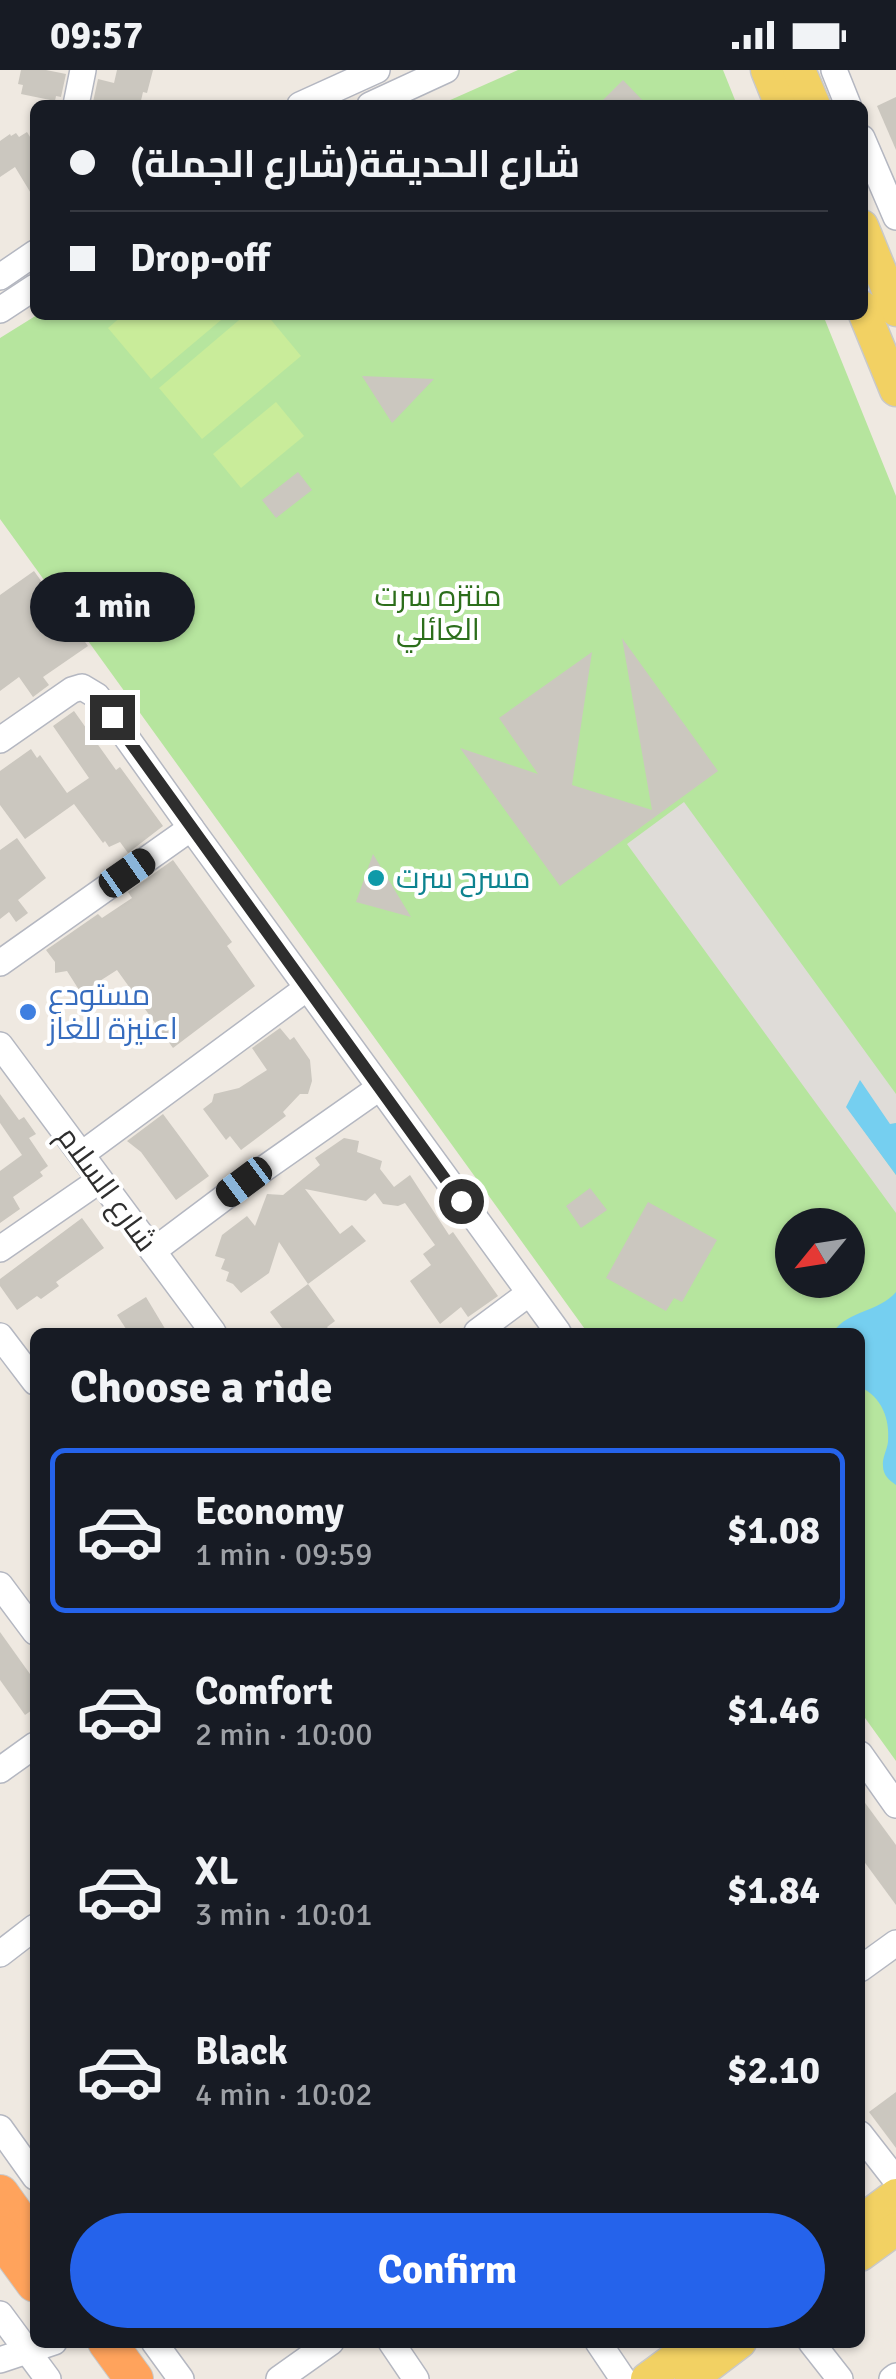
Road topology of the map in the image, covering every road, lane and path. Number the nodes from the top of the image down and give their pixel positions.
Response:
1 (83, 70) edge
2 (377, 70) edge
3 (446, 70) edge
4 (767, 70) edge
5 (800, 70) edge
6 (834, 70) edge
7 (77, 100) edge
8 (311, 100) edge
9 (381, 100) edge
10 (779, 100) edge
11 (812, 100) edge
12 (846, 100) edge
13 (868, 152) edge
14 (896, 217) edge
15 (868, 245) edge
16 (30, 256) edge
17 (0, 276) edge
18 (30, 290) edge
19 (887, 305) edge
20 (0, 310) edge
21 (896, 390) edge
22 (0, 740) edge
23 (191, 828) junction
24 (0, 964) edge
25 (307, 988) junction
26 (1, 1048) edge
27 (379, 1088) junction
28 (82, 1154) junction
29 (100, 1180) junction
30 (0, 1249) edge
31 (152, 1251) junction
32 (528, 1294) junction
33 (210, 1328) edge
34 (483, 1328) edge
35 (555, 1328) edge
36 (0, 1336) edge
37 (30, 1375) edge
38 (0, 1585) edge
39 (30, 1625) edge
40 (30, 1748) edge
41 (865, 1761) edge
42 (0, 1770) edge
43 (896, 1806) edge
44 (30, 1931) edge
45 (896, 1943) edge
46 (0, 1954) edge
47 (865, 1965) edge
48 (0, 2128) edge
49 (865, 2148) edge
50 (30, 2170) edge
51 (0, 2194) edge
52 (887, 2210) edge
53 (0, 2235) edge
54 (30, 2236) edge
55 (865, 2247) edge
56 (30, 2276) edge
57 (0, 2314) edge
58 (36, 2348) edge
59 (83, 2348) edge
60 (111, 2348) edge
61 (158, 2348) edge
62 (323, 2348) edge
63 (395, 2348) edge
64 (602, 2348) edge
65 (689, 2348) edge
66 (732, 2348) edge
67 (816, 2348) edge
68 (27, 2351) junction
69 (0, 2360) edge
70 (48, 2379) edge
71 (105, 2379) edge
72 (134, 2379) edge
73 (181, 2379) edge
74 (279, 2379) edge
75 (416, 2379) edge
76 (623, 2379) edge
77 (647, 2379) edge
78 (691, 2379) edge
79 (840, 2379) edge

1 - 7 street
2 - 8 street
3 - 9 street
4 - 10 main road
5 - 11 main road
6 - 12 street
13 - 14 street
15 - 19 main road
16 - 17 street
18 - 20 street
19 - 21 main road
22 - 23 street
23 - 24 street
23 - 25 street
25 - 27 street
25 - 28 street
26 - 28 street, شارع السلام
27 - 31 street
27 - 32 street
28 - 29 street, شارع السلام
29 - 30 street
29 - 31 street, شارع السلام
31 - 33 street, شارع السلام
32 - 34 street
32 - 35 street
36 - 37 street
38 - 39 street
40 - 42 street
41 - 43 street
44 - 46 street
45 - 47 street
48 - 50 street
49 - 52 street
51 - 54 highway
52 - 55 main road
53 - 56 highway
57 - 68 street
58 - 68 street
59 - 71 highway
60 - 72 highway
61 - 73 street
62 - 74 street
63 - 75 street
64 - 76 street
65 - 77 main road
66 - 78 main road
67 - 79 street
68 - 69 street
68 - 70 street

